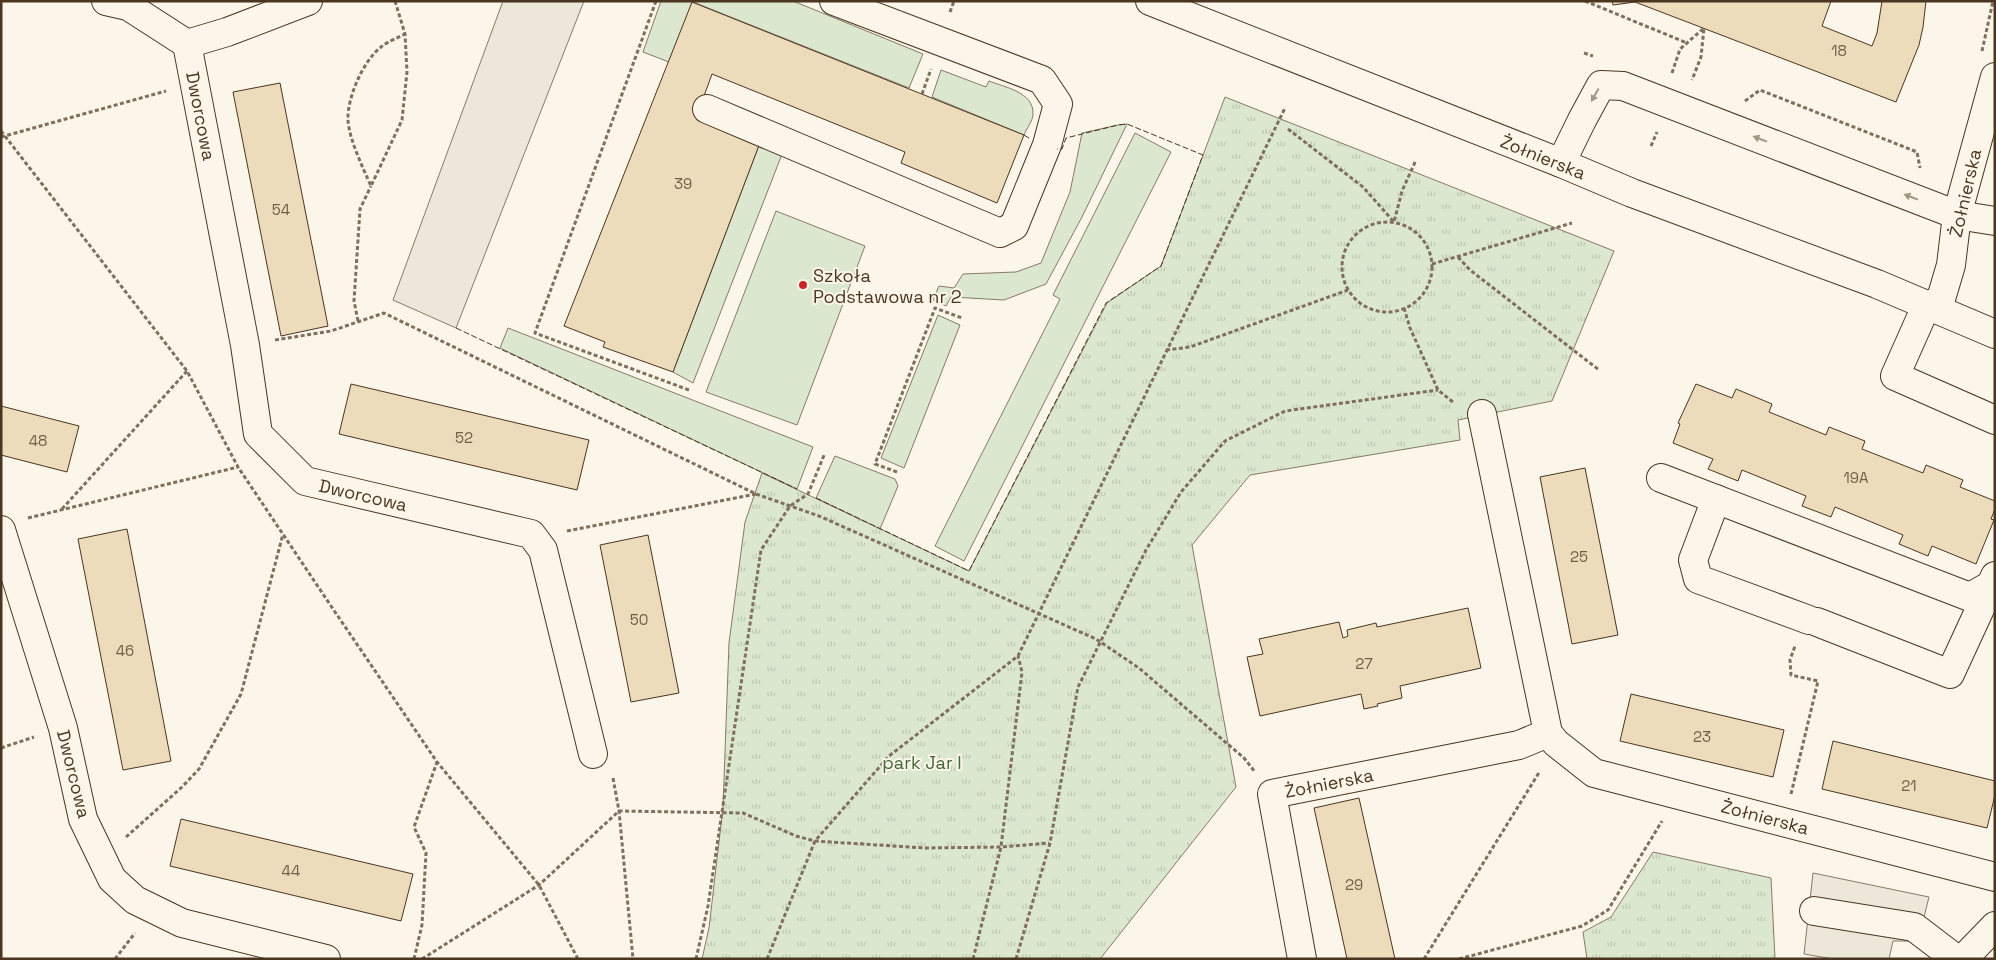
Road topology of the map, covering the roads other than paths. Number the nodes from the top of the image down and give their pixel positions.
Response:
1 (106, 1) edge
2 (308, 1) edge
3 (834, 1) edge
4 (1150, 1) edge
5 (187, 44) junction
6 (1987, 68) edge
7 (707, 109) dead end
8 (1561, 163) junction
9 (1956, 215) junction
10 (1995, 221) edge
11 (1932, 306) junction
12 (1995, 334) edge
13 (1482, 414) road end
14 (1995, 420) edge
15 (1661, 478) dead end
16 (1716, 499) junction
17 (1, 530) edge
18 (1993, 580) edge
19 (1552, 738) junction
20 (602, 763) road end
21 (1995, 877) edge
22 (1814, 911) dead end
23 (1995, 926) edge
24 (326, 959) edge
25 (1302, 959) edge
26 (1956, 959) edge
27 (1963, 959) edge

1 - 5 street
2 - 5 street
3 - 7 street
4 - 8 street, Żołnierska
5 - 20 street, Dworcowa
6 - 9 street, Żołnierska
9 -> 8 street
8 - 11 street, Żołnierska
9 - 10 street
9 - 11 street, Żołnierska
11 - 12 street, Żołnierska
11 - 14 street
13 - 19 street
15 - 16 street
16 - 18 street
16 - 18 street
17 - 24 street, Dworcowa
19 - 21 street, Żołnierska
19 - 25 street, Żołnierska
22 - 26 street
23 - 27 street

